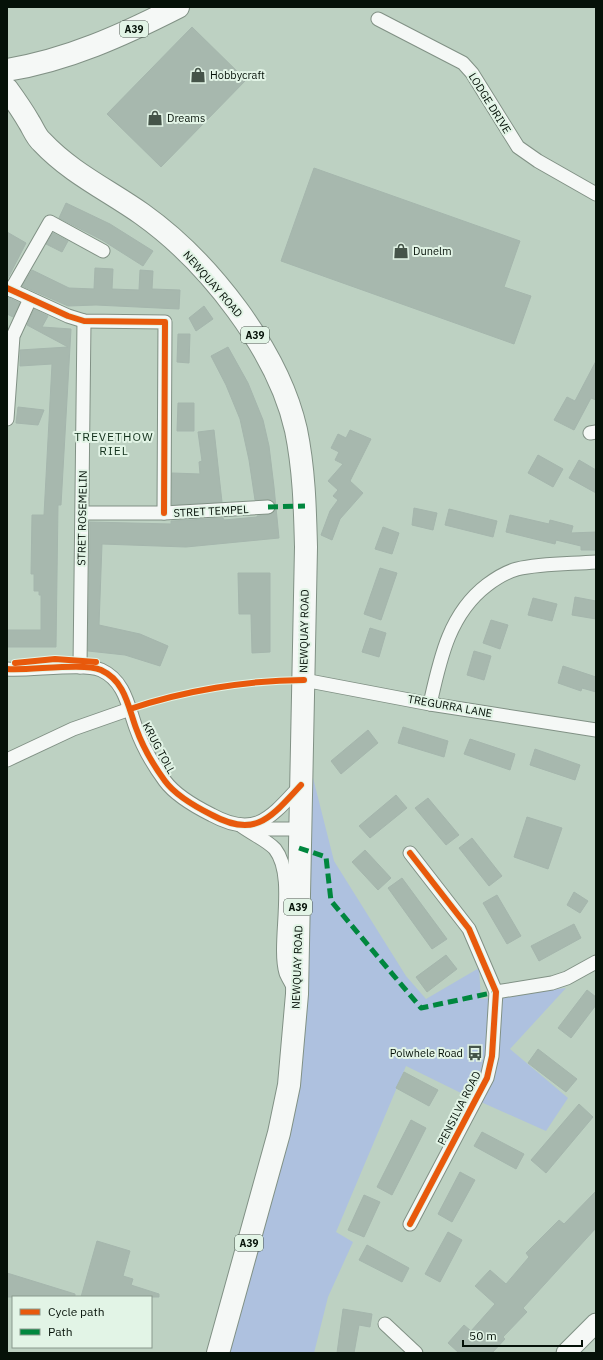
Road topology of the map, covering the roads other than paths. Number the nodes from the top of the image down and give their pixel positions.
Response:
1 (178, 7) edge
2 (378, 19) dead end
3 (7, 70) edge
4 (7, 89) edge
5 (596, 194) edge
6 (102, 251) dead end
7 (9, 289) edge
8 (30, 299) junction
9 (84, 321) junction
10 (7, 419) edge
11 (268, 508) dead end
12 (164, 513) junction
13 (83, 514) junction
14 (596, 562) edge
15 (80, 667) junction
16 (7, 669) edge
17 (304, 680) junction
18 (430, 704) junction
19 (130, 709) junction
20 (596, 730) edge
21 (7, 760) edge
22 (301, 785) junction
23 (246, 825) junction
24 (299, 833) junction
25 (264, 841) junction
26 (410, 854) dead end
27 (596, 962) edge
28 (496, 992) junction
29 (297, 994) junction
30 (410, 1224) dead end
31 (596, 1323) edge
32 (385, 1324) dead end
33 (412, 1352) edge
34 (218, 1353) edge
35 (566, 1353) edge

1 - 3 highway, A39
2 - 5 street, LODGE DRIVE
4 - 17 highway, NEWQUAY ROAD / A39
6 - 7 street
7 - 8 street
8 - 9 street
8 - 10 street
9 - 12 street
9 - 13 street, STRET ROSEMELIN
11 - 12 street, STRET TEMPEL
12 - 13 street, STRET TEMPEL
13 - 15 street, STRET ROSEMELIN
14 - 18 street
15 - 16 street, KRUG TOLL
15 - 19 street, KRUG TOLL
17 - 18 street, TREGURRA LANE
17 - 22 highway, NEWQUAY ROAD / A39
18 - 20 street, TREGURRA LANE
19 - 21 street
19 - 23 street, KRUG TOLL
22 - 23 street
22 - 24 highway, NEWQUAY ROAD / A39
23 - 24 street
23 - 25 street
24 - 25 street
24 - 29 highway, NEWQUAY ROAD / A39
25 - 29 street
26 - 28 street
27 - 28 street
28 - 30 street, PENSILVA ROAD
29 - 34 highway, NEWQUAY ROAD / A39
31 - 35 street
32 - 33 street

